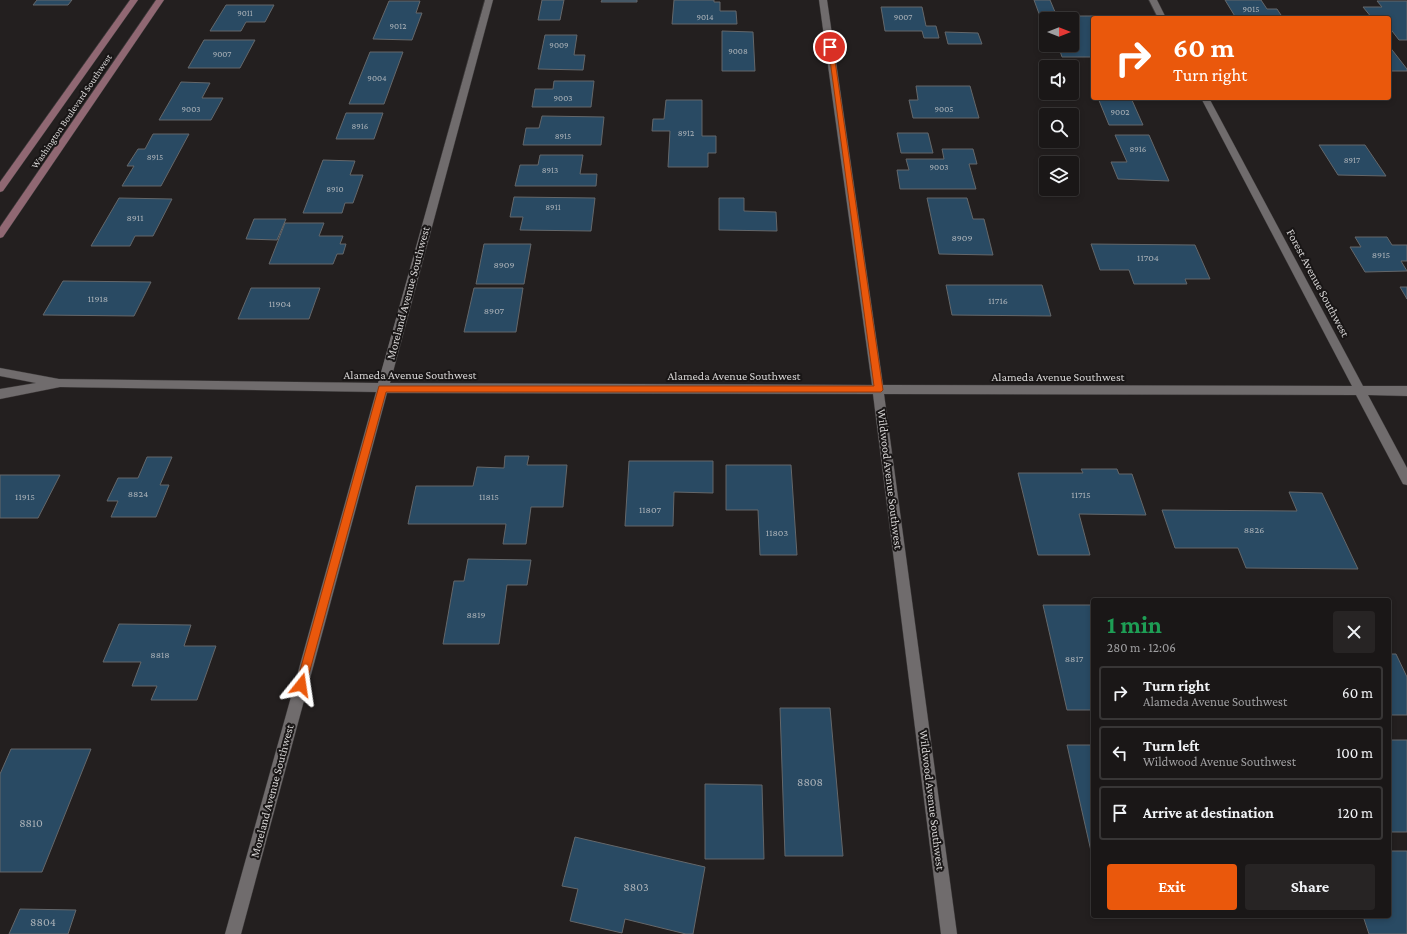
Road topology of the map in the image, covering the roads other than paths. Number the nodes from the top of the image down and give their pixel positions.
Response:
1 (134, 0) edge
2 (160, 0) edge
3 (488, 0) edge
4 (823, 0) edge
5 (1152, 0) edge
6 (1161, 16) edge
7 (1206, 100) edge
8 (0, 189) edge
9 (0, 235) edge
10 (0, 372) edge
11 (60, 383) junction
12 (382, 388) junction
13 (878, 390) junction
14 (1360, 391) junction
15 (1407, 391) edge
16 (0, 394) edge
17 (1407, 480) edge
18 (233, 934) edge
19 (949, 934) edge

1 - 8 main road, Washington Boulevard Southwest
2 - 9 main road, Washington Boulevard Southwest
3 - 12 street, Moreland Avenue Southwest
4 - 13 street, Wildwood Avenue Southwest
5 - 6 street
7 - 14 street, Forest Avenue Southwest
10 - 11 street, Alameda Avenue Southwest
11 - 12 street, Alameda Avenue Southwest
11 - 16 street, Alameda Avenue Southwest
12 - 13 street, Alameda Avenue Southwest
12 - 18 street, Moreland Avenue Southwest
13 - 14 street, Alameda Avenue Southwest
13 - 19 street, Wildwood Avenue Southwest
14 - 15 street, Alameda Avenue Southwest
14 - 17 street, Forest Avenue Southwest

